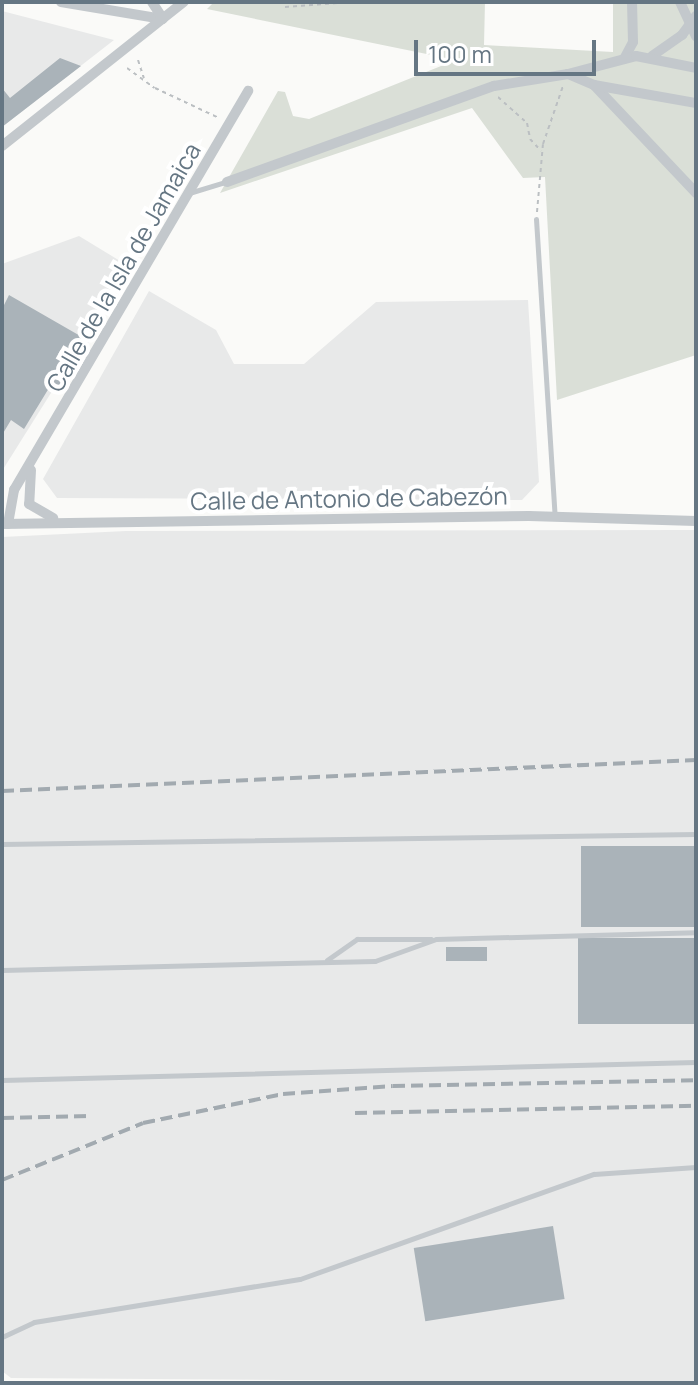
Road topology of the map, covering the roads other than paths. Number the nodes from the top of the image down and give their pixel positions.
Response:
1 (61, 2) edge
2 (152, 2) edge
3 (184, 2) edge
4 (632, 2) edge
5 (680, 2) edge
6 (163, 19) junction
7 (693, 20) edge
8 (696, 36) edge
9 (652, 56) junction
10 (624, 59) junction
11 (696, 68) edge
12 (568, 74) junction
13 (594, 85) junction
14 (248, 91) dead end
15 (696, 103) edge
16 (2, 146) edge
17 (227, 182) joint
18 (189, 193) junction
19 (696, 193) edge
20 (536, 219) road end
21 (32, 464) junction
22 (14, 490) junction
23 (2, 503) edge
24 (555, 520) junction
25 (61, 521) junction
26 (696, 521) edge
27 (5, 524) edge
28 (696, 834) edge
29 (2, 844) edge
30 (696, 932) edge
31 (436, 939) junction
32 (324, 962) junction
33 (2, 970) edge
34 (696, 1062) edge
35 (2, 1080) edge
36 (696, 1167) edge
37 (2, 1337) edge

1 - 6 street
2 - 6 street
3 - 6 street
4 - 10 street
5 - 7 street
6 - 16 street
7 - 8 street
7 - 9 street
9 - 10 street
9 - 11 street
10 - 12 street
12 - 13 street
12 - 17 street
13 - 15 street
13 - 19 street
14 - 18 street, Calle de la Isla de Jamaica
17 - 18 lane
18 - 21 street, Calle de la Isla de Jamaica
20 - 24 lane
21 - 22 street, Calle de la Isla de Jamaica
21 - 25 street, Calle de la Isla de Jamaica
22 - 23 street
22 - 27 street, Calle de la Isla de Jamaica
24 - 25 street, Calle de Antonio de Cabezón
24 - 26 street, Calle de Antonio de Cabezón
25 - 27 street, Calle de Antonio de Cabezón
28 - 29 lane
30 - 31 lane
31 - 32 lane
31 - 32 lane
32 - 33 lane
34 - 35 lane
36 - 37 lane

